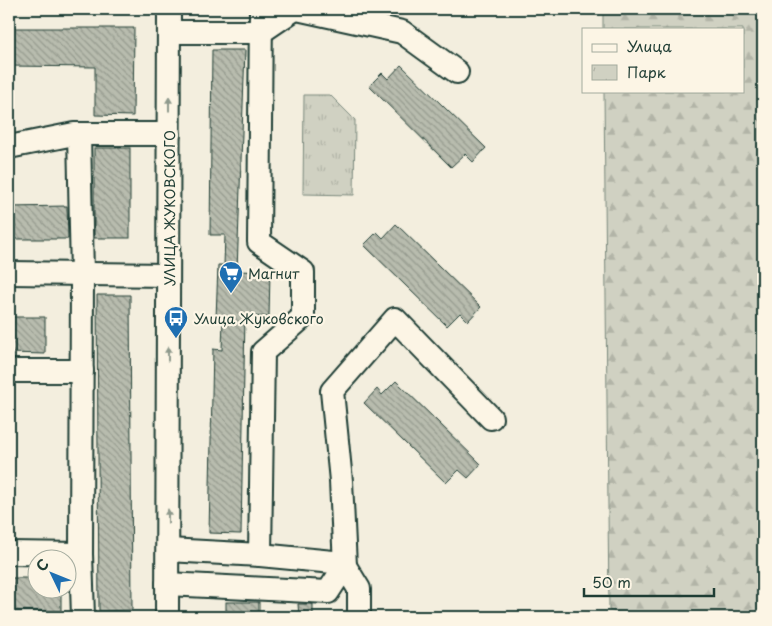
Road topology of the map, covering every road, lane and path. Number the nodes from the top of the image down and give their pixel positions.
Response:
1 (169, 9) edge
2 (261, 9) edge
3 (296, 9) edge
4 (169, 32) junction
5 (261, 32) junction
6 (457, 72) dead end
7 (79, 134) junction
8 (169, 134) junction
9 (9, 148) edge
10 (9, 273) edge
11 (82, 274) junction
12 (168, 275) junction
13 (9, 371) edge
14 (82, 371) junction
15 (491, 418) dead end
16 (168, 550) junction
17 (9, 553) edge
18 (82, 554) junction
19 (260, 555) junction
20 (345, 566) junction
21 (167, 584) junction
22 (83, 617) edge
23 (167, 617) edge
24 (359, 617) edge

1 - 4 street, УЛИЦА ЖУКОВСКОГО
2 - 5 street
3 - 5 street
3 - 6 street
4 - 5 street
8 -> 4 street, УЛИЦА ЖУКОВСКОГО
5 - 19 street
7 - 8 street
7 - 9 street
7 - 11 street
8 - 12 street, УЛИЦА ЖУКОВСКОГО
10 - 11 street
11 - 12 street
11 - 14 street
16 -> 12 street, УЛИЦА ЖУКОВСКОГО
13 - 14 street
14 - 18 street
15 - 20 street
16 - 19 street
16 - 21 street, УЛИЦА ЖУКОВСКОГО
17 - 18 street
18 - 22 street
19 - 20 street
20 - 21 street
20 - 24 street
21 - 23 street, УЛИЦА ЖУКОВСКОГО

